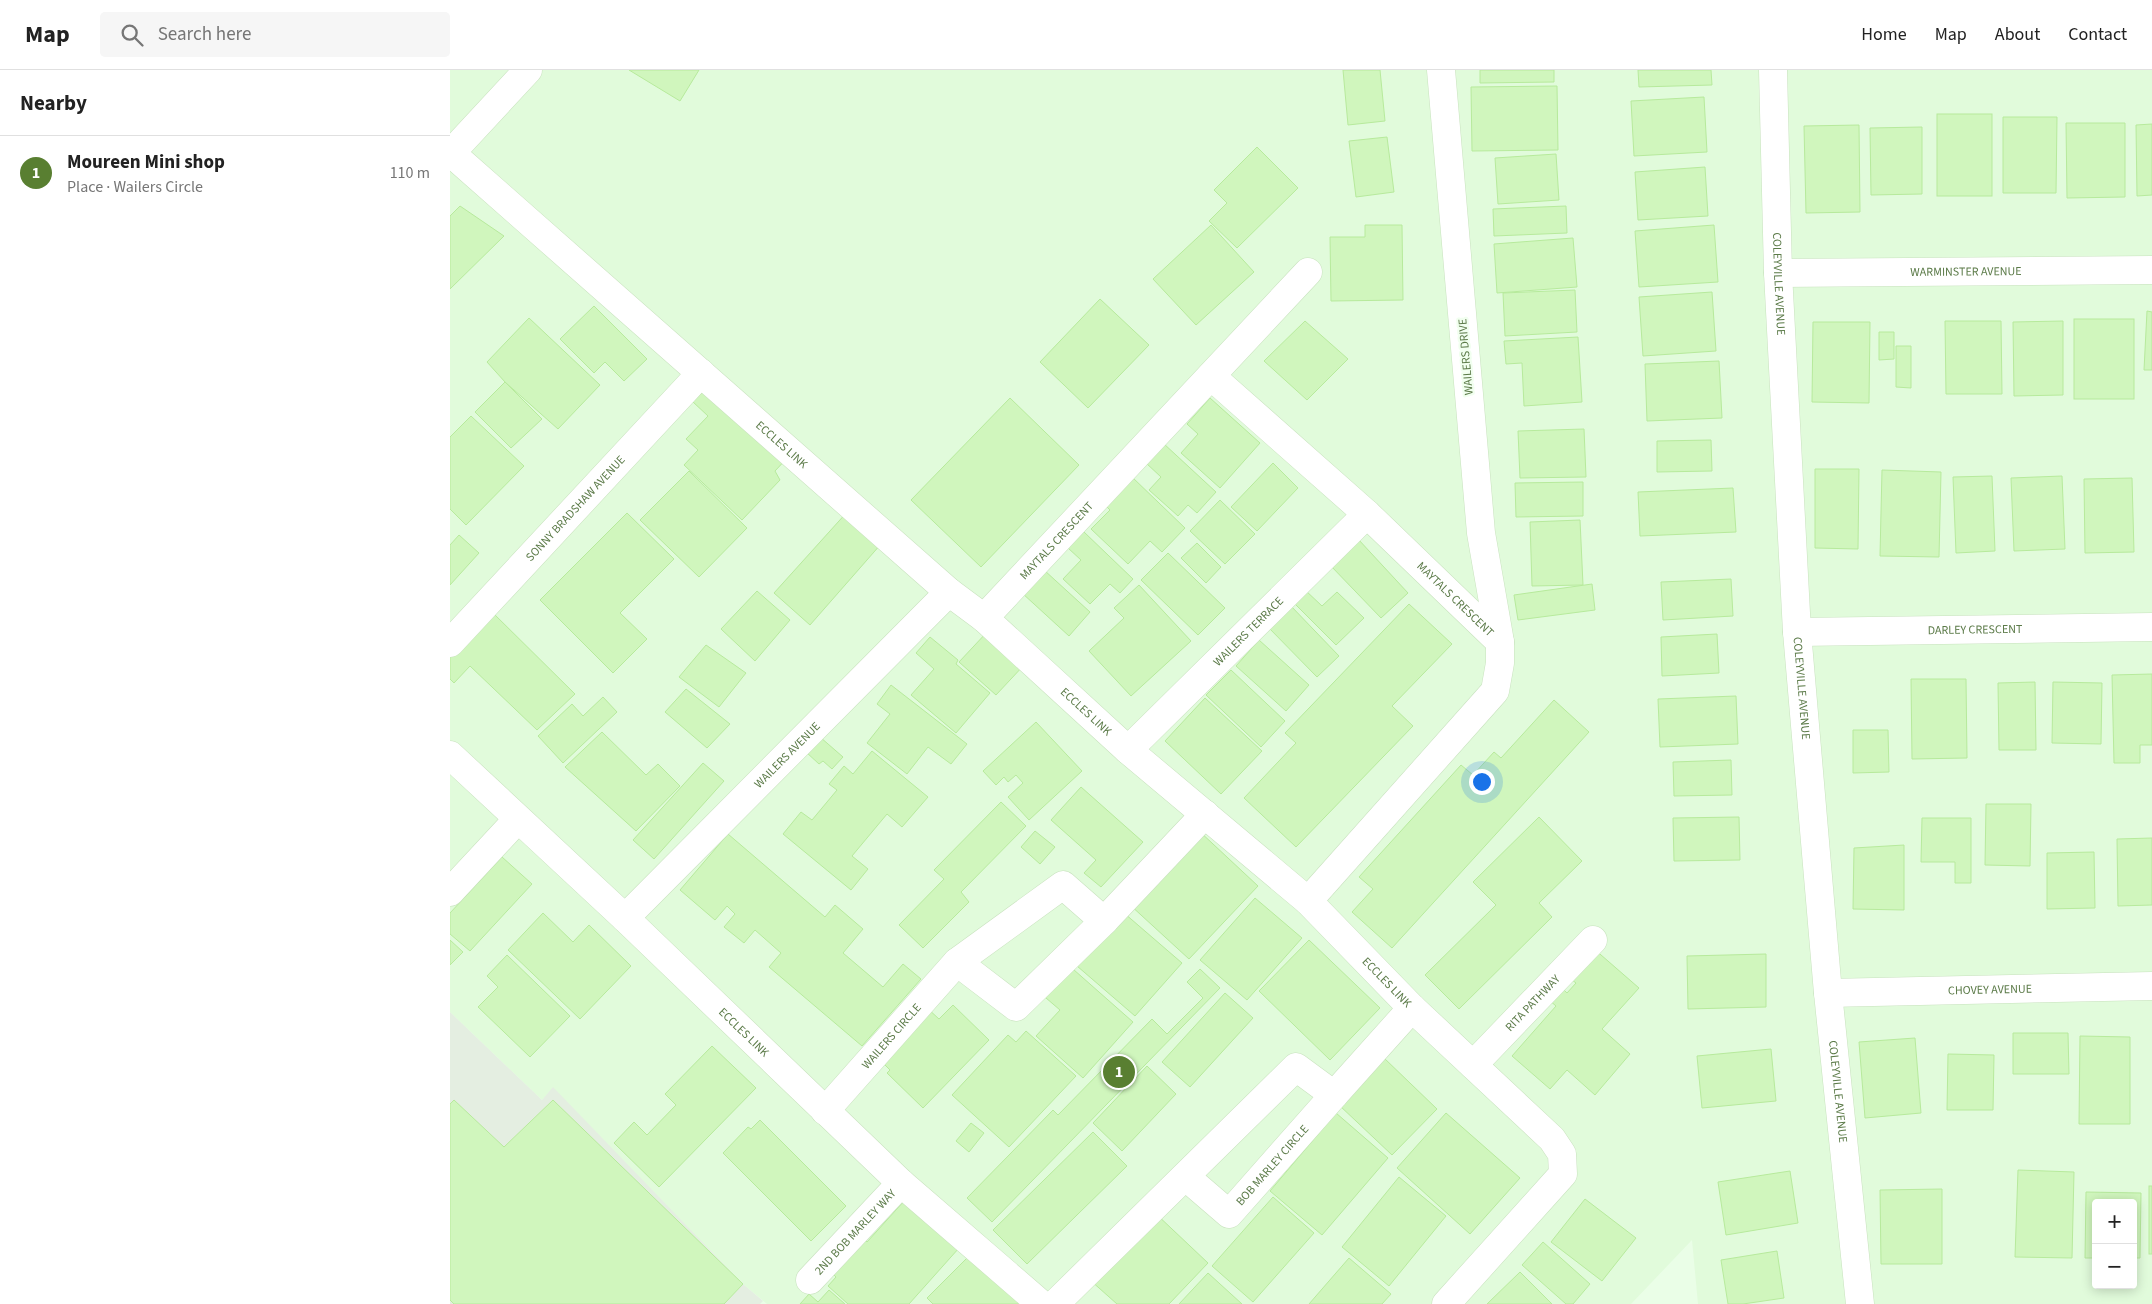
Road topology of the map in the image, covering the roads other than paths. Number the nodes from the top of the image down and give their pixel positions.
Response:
1 (528, 70) edge
2 (1441, 70) edge
3 (1772, 70) edge
4 (450, 153) edge
5 (2152, 270) edge
6 (1308, 272) dead end
7 (1778, 273) junction
8 (701, 373) junction
9 (1211, 376) junction
10 (1367, 514) junction
11 (949, 592) junction
12 (984, 618) junction
13 (2152, 627) edge
14 (1797, 632) junction
15 (1500, 642) junction
16 (450, 643) edge
17 (1128, 750) junction
18 (450, 755) edge
19 (1205, 814) junction
20 (517, 820) junction
21 (450, 892) edge
22 (1308, 900) junction
23 (624, 918) junction
24 (1104, 921) junction
25 (1593, 940) dead end
26 (957, 962) junction
27 (2152, 986) edge
28 (1828, 992) junction
29 (1412, 1008) junction
30 (1473, 1065) junction
31 (1334, 1095) junction
32 (825, 1111) junction
33 (1186, 1176) junction
34 (901, 1183) junction
35 (810, 1280) dead end
36 (1041, 1304) edge
37 (1054, 1304) edge
38 (1446, 1304) edge
39 (1860, 1304) edge

1 - 4 street
2 - 15 street, WAILERS DRIVE
3 - 7 street, COLEYVILLE AVENUE
4 - 8 street, ECCLES LINK
5 - 7 street, WARMINSTER AVENUE
6 - 9 street, MAYTALS CRESCENT
7 - 14 street, COLEYVILLE AVENUE
8 - 11 street, ECCLES LINK
8 - 16 street, SONNY BRADSHAW AVENUE
9 - 10 street, MAYTALS CRESCENT
9 - 12 street, MAYTALS CRESCENT
10 - 15 street, MAYTALS CRESCENT
10 - 17 street, WAILERS TERRACE
11 - 12 street, ECCLES LINK
11 - 23 street, WAILERS AVENUE
12 - 17 street, ECCLES LINK
13 - 14 street, DARLEY CRESCENT
14 - 28 street, COLEYVILLE AVENUE
15 - 22 street, MAYTALS CRESCENT
17 - 19 street, ECCLES LINK
18 - 20 street, ECCLES LINK
19 - 22 street, ECCLES LINK
19 - 24 street
20 - 21 street
20 - 23 street, ECCLES LINK
22 - 29 street, ECCLES LINK
23 - 32 street, ECCLES LINK
24 - 26 street, WAILERS CIRCLE
24 - 26 street
25 - 30 street, RITA PATHWAY
26 - 32 street, WAILERS CIRCLE
27 - 28 street, CHOVEY AVENUE
28 - 39 street, COLEYVILLE AVENUE
29 - 30 street, ECCLES LINK
29 - 31 street, BOB MARLEY CIRCLE
30 - 38 street, ECCLES LINK
31 - 33 street
31 - 33 street, BOB MARLEY CIRCLE
32 - 34 street, ECCLES LINK
33 - 37 street
34 - 35 street, 2ND BOB MARLEY WAY
34 - 36 street, ECCLES LINK

